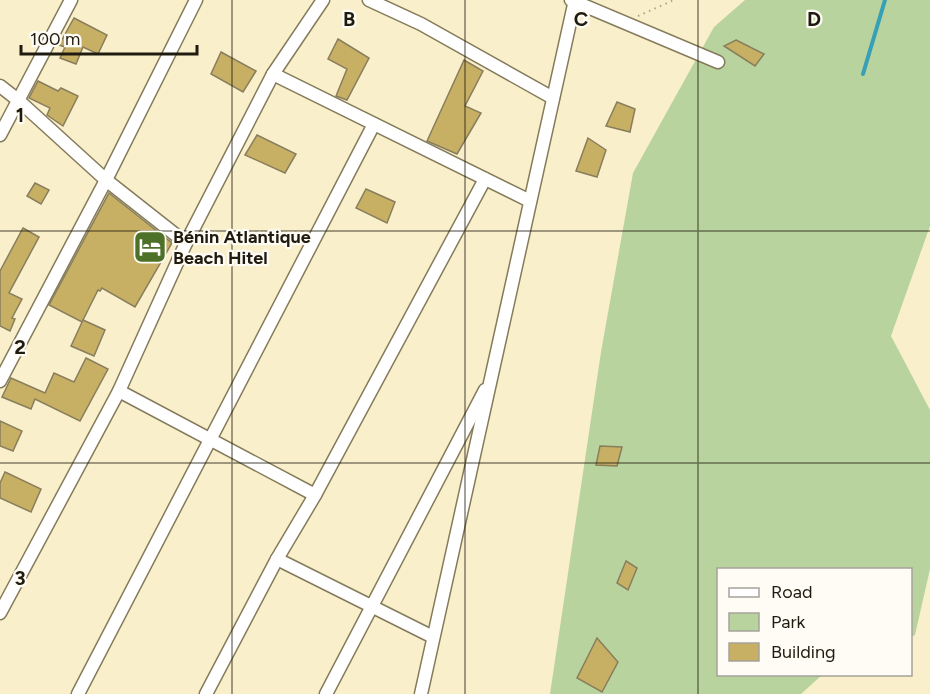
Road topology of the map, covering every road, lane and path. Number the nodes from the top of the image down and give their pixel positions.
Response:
1 (71, 0) edge
2 (196, 0) edge
3 (323, 0) edge
4 (369, 0) edge
5 (674, 0) edge
6 (573, 1) edge
7 (623, 23) junction
8 (718, 62) dead end
9 (273, 74) junction
10 (0, 86) edge
11 (553, 98) junction
12 (18, 100) junction
13 (374, 124) junction
14 (0, 135) edge
15 (485, 179) junction
16 (106, 180) junction
17 (530, 201) junction
18 (186, 243) junction
19 (492, 375) junction
20 (0, 381) edge
21 (119, 391) junction
22 (210, 440) junction
23 (315, 495) junction
24 (277, 559) junction
25 (372, 606) junction
26 (0, 613) edge
27 (434, 637) junction
28 (78, 694) edge
29 (206, 694) edge
30 (326, 694) edge
31 (421, 694) edge

1 - 12 street
2 - 16 street
3 - 9 street
4 - 11 street
5 - 7 path
6 - 7 street
6 - 11 street
7 - 8 street
9 - 13 street
9 - 18 street
10 - 12 street
11 - 17 street
12 - 14 street
12 - 16 street
13 - 15 street
13 - 22 street
15 - 17 street
15 - 23 street
16 - 18 street
16 - 20 street
17 - 19 street
18 - 21 street
19 - 25 street
19 - 27 street
21 - 22 street
21 - 26 street
22 - 23 street
22 - 28 street
23 - 24 street
24 - 25 street
24 - 29 street
25 - 27 street
25 - 30 street
27 - 31 street

